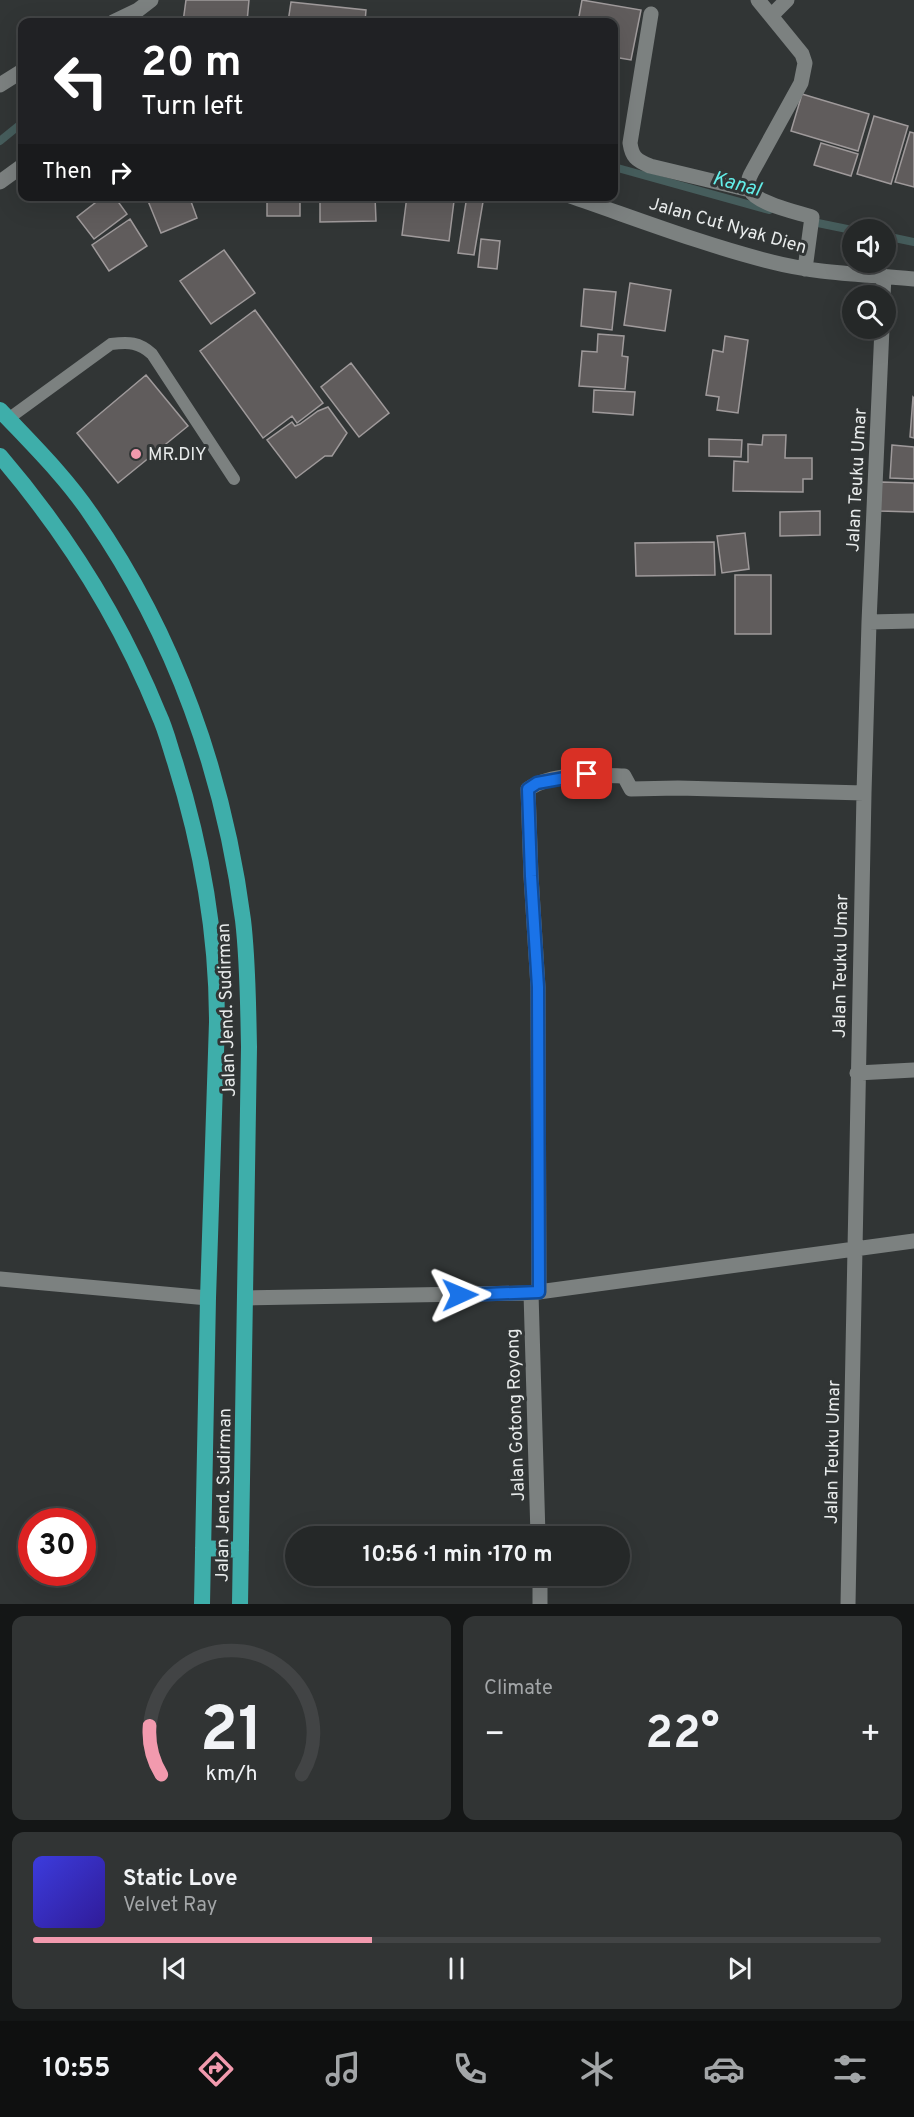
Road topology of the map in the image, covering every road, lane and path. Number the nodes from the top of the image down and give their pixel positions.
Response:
1 (151, 0) edge
2 (758, 0) edge
3 (787, 0) edge
4 (651, 14) dead end
5 (771, 16) junction
6 (121, 18) edge
7 (18, 74) edge
8 (0, 85) edge
9 (18, 169) edge
10 (0, 182) edge
11 (750, 190) junction
12 (585, 201) edge
13 (806, 265) junction
14 (884, 276) junction
15 (914, 279) edge
16 (884, 285) edge
17 (882, 339) edge
18 (4, 414) edge
19 (0, 456) edge
20 (234, 479) dead end
21 (914, 621) edge
22 (869, 622) junction
23 (864, 793) junction
24 (914, 1070) edge
25 (857, 1073) junction
26 (914, 1241) edge
27 (856, 1248) junction
28 (0, 1279) edge
29 (535, 1293) junction
30 (246, 1298) junction
31 (208, 1299) junction
32 (538, 1526) edge
33 (203, 1548) junction
34 (242, 1550) junction
35 (540, 1586) edge
36 (202, 1604) edge
37 (240, 1604) edge
38 (540, 1604) edge
39 (848, 1604) edge

1 - 6 street
2 - 5 street
3 - 5 street
4 - 11 street
5 - 11 street
7 - 8 street
9 - 10 street
11 - 13 street
12 - 13 street, Jalan Cut Nyak Dien
13 - 14 street, Jalan Cut Nyak Dien
14 - 15 street, Jalan Cut Nyak Dien
14 - 16 street
17 - 22 street, Jalan Teuku Umar
18 - 20 lane
18 - 30 highway, Jalan Jend. Sudirman
19 - 31 highway, Jalan Jend. Sudirman
21 - 22 street
22 - 23 street, Jalan Teuku Umar
23 - 25 street, Jalan Teuku Umar
23 - 29 street, Jalan Gotong Royong
24 - 25 street
25 - 27 street, Jalan Teuku Umar
26 - 27 street
27 - 29 street
27 - 39 street, Jalan Teuku Umar
28 - 31 street
29 - 30 street
29 - 32 street, Jalan Gotong Royong
30 - 34 highway, Jalan Jend. Sudirman
31 - 33 highway, Jalan Jend. Sudirman
33 - 34 highway
33 - 36 highway, Jalan Jend. Sudirman
34 - 37 highway, Jalan Jend. Sudirman
35 - 38 street

